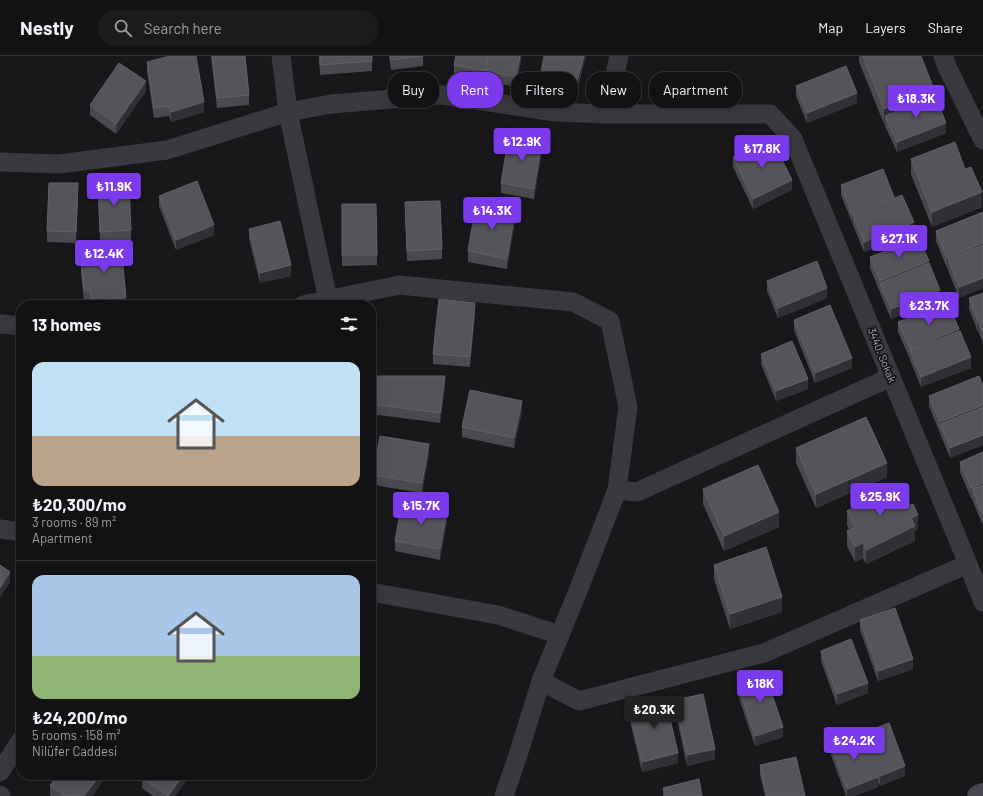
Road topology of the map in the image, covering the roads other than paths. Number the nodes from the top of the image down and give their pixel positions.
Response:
1 (281, 56) edge
2 (619, 56) edge
3 (944, 56) edge
4 (288, 112) junction
5 (606, 114) junction
6 (983, 140) edge
7 (0, 162) edge
8 (328, 300) edge
9 (336, 300) edge
10 (0, 324) edge
11 (16, 326) edge
12 (891, 377) junction
13 (617, 490) junction
14 (0, 529) edge
15 (16, 531) edge
16 (968, 564) junction
17 (376, 593) edge
18 (983, 602) edge
19 (560, 635) junction
20 (541, 681) junction
21 (16, 748) edge
22 (0, 772) edge
23 (983, 794) edge
24 (504, 796) edge
25 (978, 796) edge

1 - 4 street
2 - 5 street
3 - 6 street
4 - 5 street
4 - 7 street
4 - 8 street
5 - 12 street, 3440. Sokak
9 - 13 street
10 - 11 street
12 - 13 street
12 - 16 street, 3440. Sokak
13 - 19 street
14 - 15 street
16 - 18 street, 3440. Sokak
16 - 20 street
17 - 19 street
19 - 20 street
20 - 24 street
21 - 22 street
23 - 25 street

